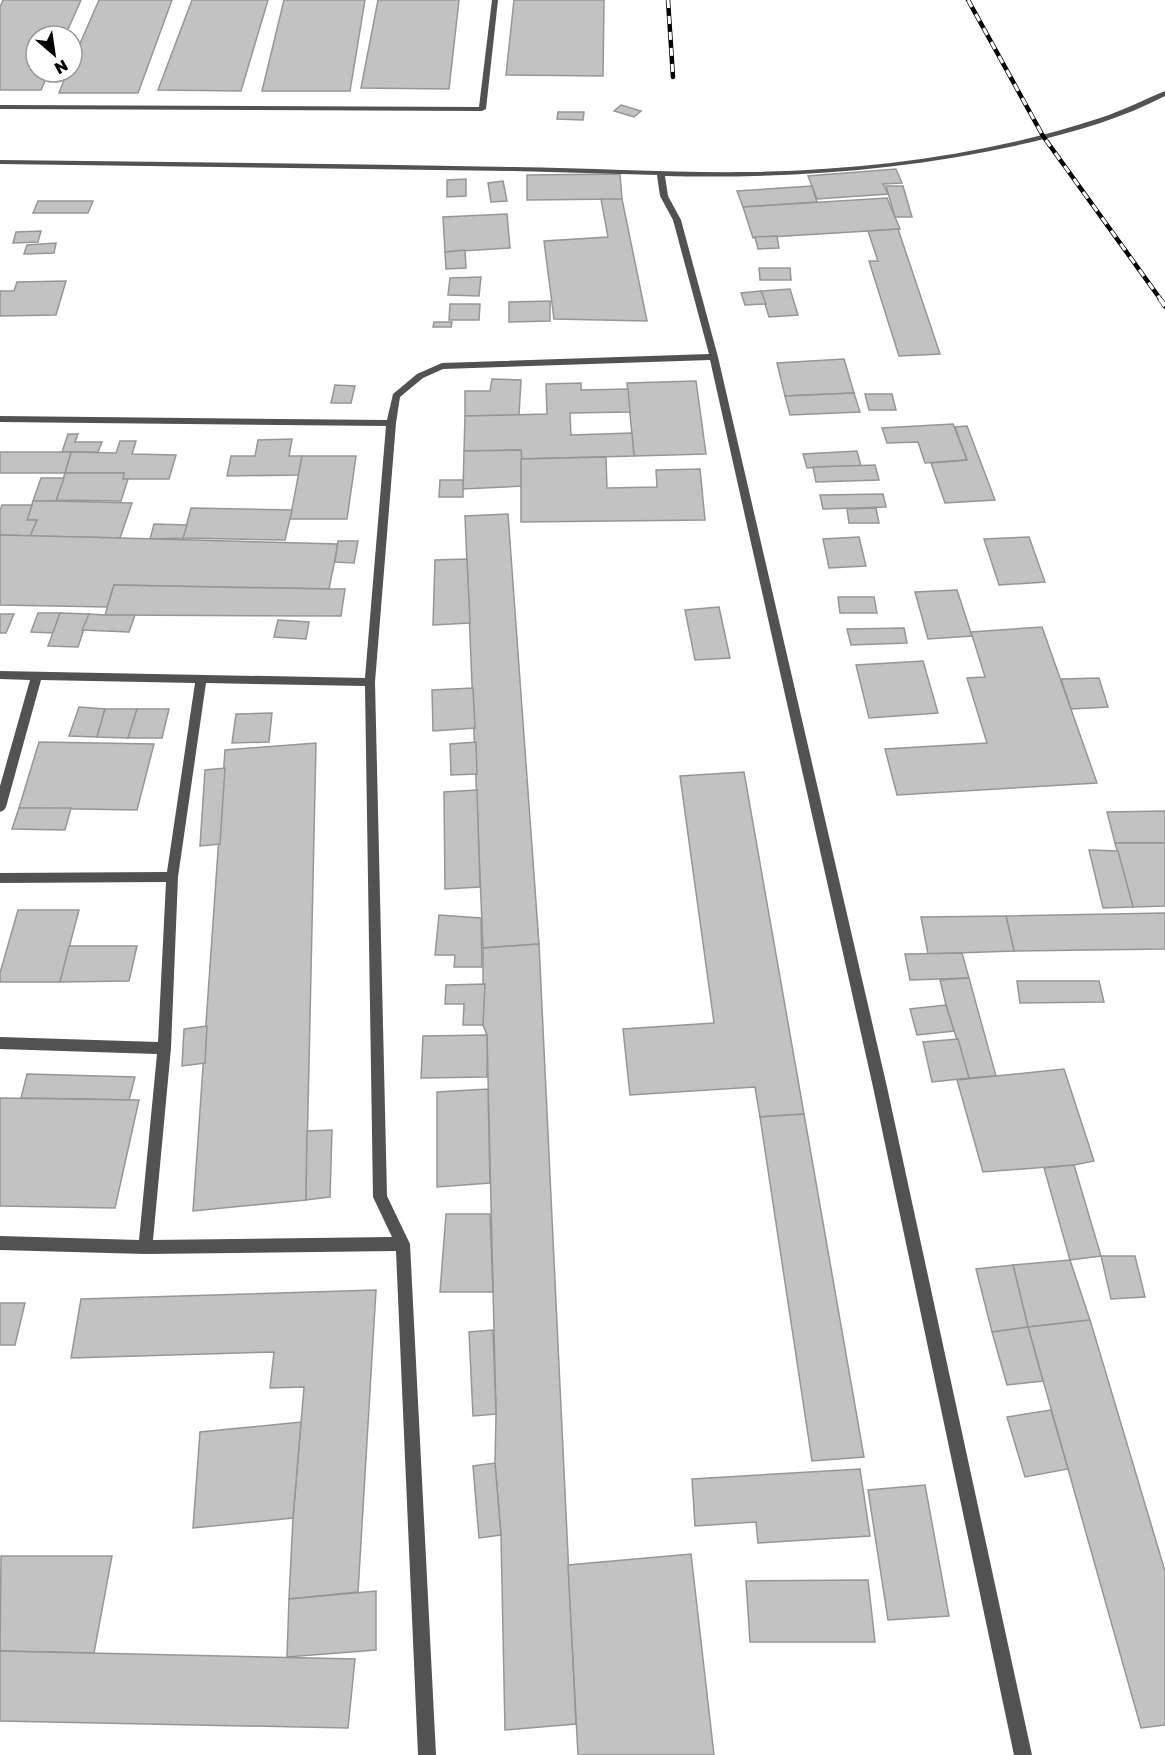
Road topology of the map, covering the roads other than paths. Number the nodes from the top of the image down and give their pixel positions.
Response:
1 (495, 0) edge
2 (1165, 93) edge
3 (0, 107) edge
4 (0, 162) edge
5 (660, 172) junction
6 (714, 357) junction
7 (0, 418) edge
8 (391, 423) junction
9 (0, 675) edge
10 (36, 677) junction
11 (201, 678) junction
12 (370, 682) junction
13 (0, 807) edge
14 (172, 877) junction
15 (0, 878) edge
16 (0, 1043) edge
17 (164, 1048) junction
18 (0, 1243) edge
19 (403, 1244) junction
20 (145, 1247) junction
21 (427, 1755) edge
22 (1023, 1755) edge

1 - 3 street
2 - 5 street
4 - 5 street
5 - 6 street
6 - 8 street
6 - 22 street
7 - 8 street
8 - 12 street
9 - 10 street
10 - 11 street
10 - 13 street
11 - 12 street
11 - 14 street
12 - 19 street
14 - 15 street
14 - 17 street
16 - 17 street
17 - 20 street
18 - 20 street
19 - 20 street
19 - 21 street

